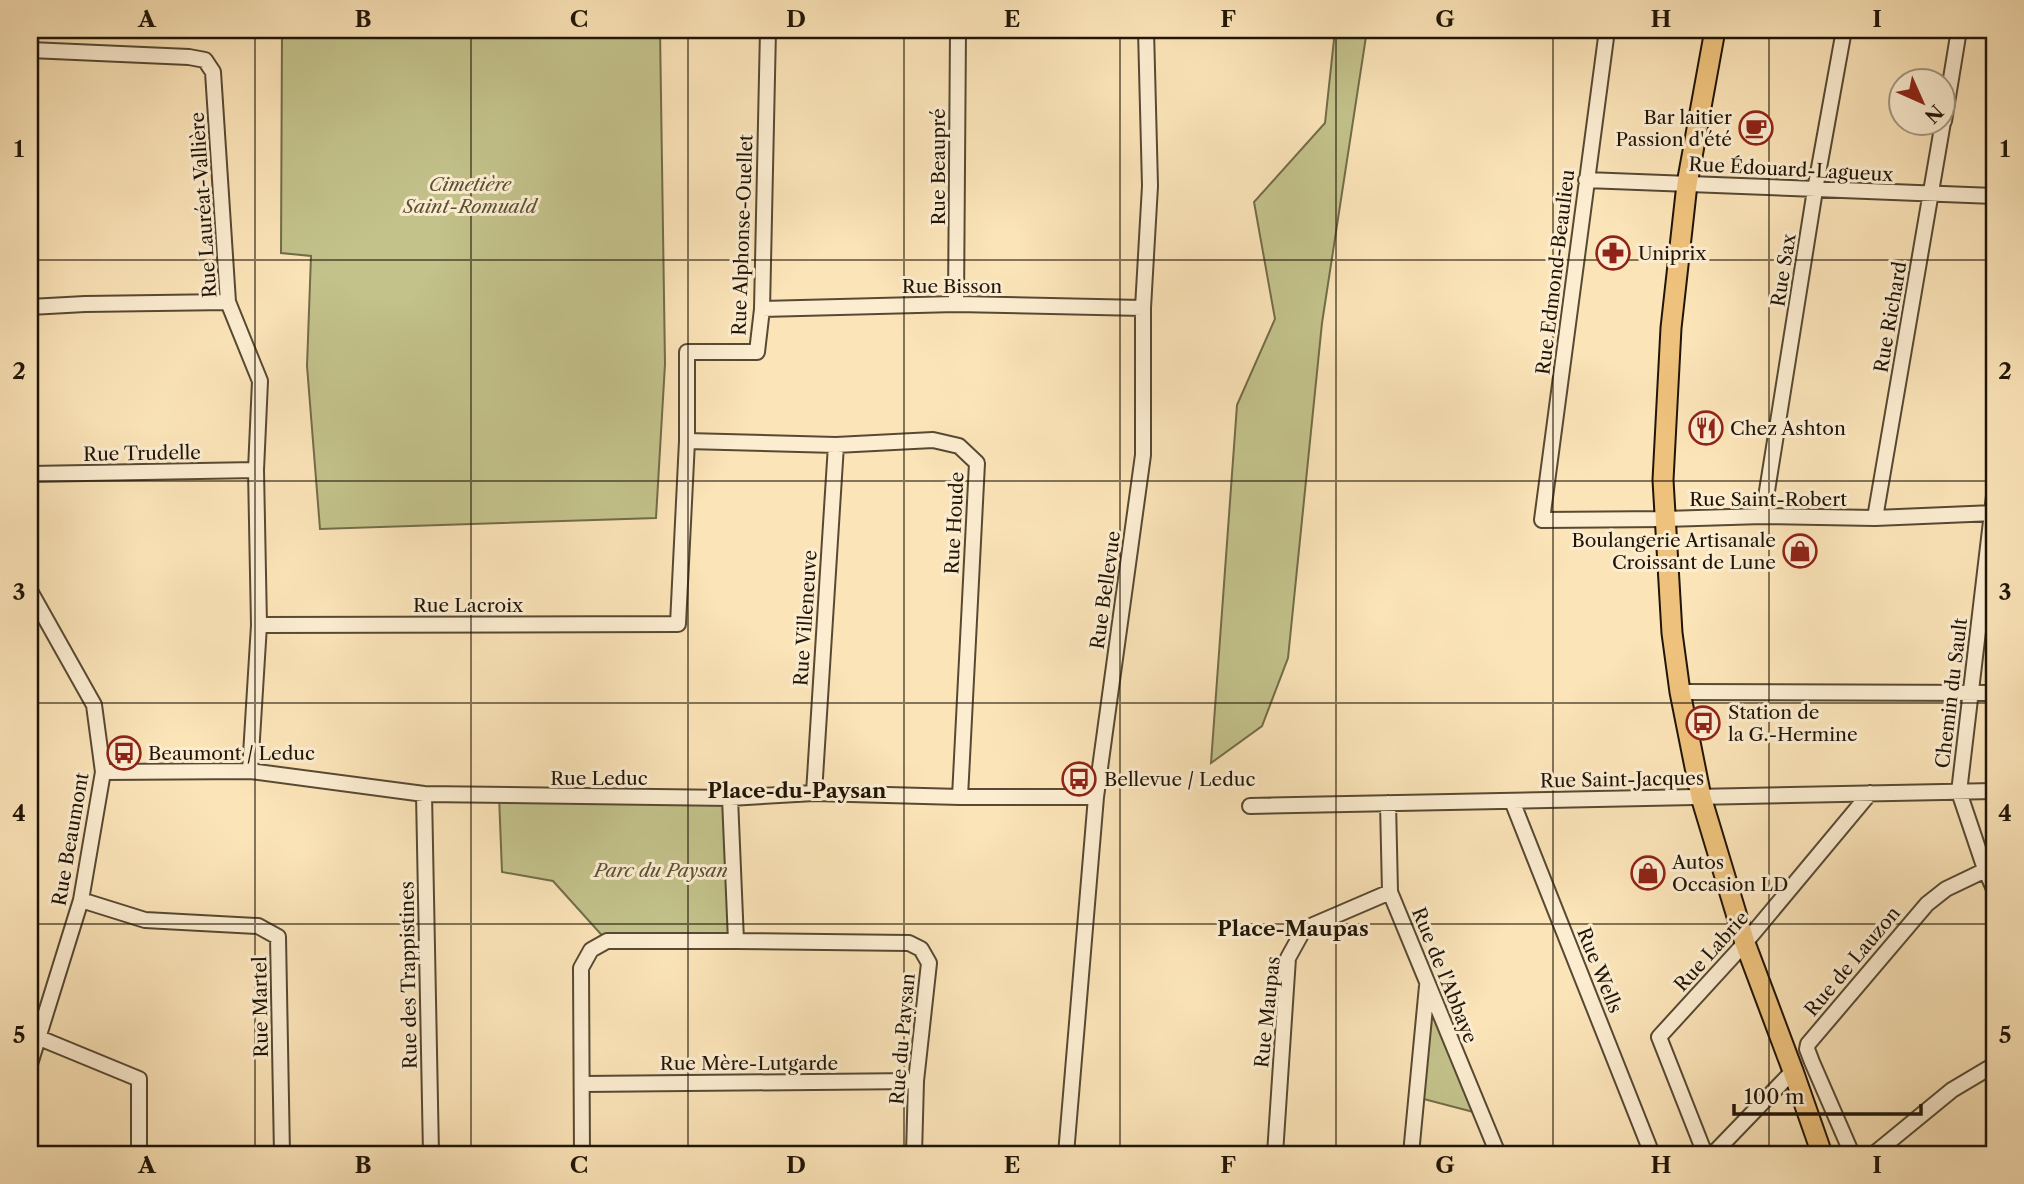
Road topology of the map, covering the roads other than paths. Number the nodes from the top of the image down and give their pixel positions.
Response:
1 (768, 30) edge
2 (958, 30) edge
3 (1146, 30) edge
4 (1607, 30) edge
5 (1714, 30) edge
6 (1844, 30) edge
7 (1959, 30) edge
8 (30, 50) edge
9 (1953, 66) edge
10 (1941, 136) edge
11 (1587, 180) junction
12 (1687, 184) junction
13 (1815, 190) junction
14 (1931, 195) junction
15 (1994, 196) edge
16 (228, 302) junction
17 (956, 304) junction
18 (30, 307) edge
19 (1143, 308) junction
20 (762, 309) junction
21 (687, 441) junction
22 (836, 445) junction
23 (256, 470) junction
24 (30, 474) edge
25 (1994, 496) edge
26 (1993, 513) edge
27 (1763, 516) junction
28 (1875, 518) junction
29 (1665, 519) junction
30 (1542, 520) joint
31 (30, 591) edge
32 (1987, 607) edge
33 (677, 624) joint
34 (259, 625) junction
35 (1680, 692) junction
36 (1970, 692) junction
37 (1994, 693) edge
38 (250, 771) junction
39 (103, 772) junction
40 (1994, 791) edge
41 (1959, 792) junction
42 (814, 793) junction
43 (1870, 793) junction
44 (424, 794) junction
45 (960, 797) junction
46 (1096, 797) junction
47 (1701, 797) junction
48 (730, 798) junction
49 (1512, 801) junction
50 (1388, 803) junction
51 (1250, 806) dead end
52 (1990, 867) edge
53 (1994, 889) edge
54 (1391, 892) junction
55 (81, 900) junction
56 (736, 942) junction
57 (1745, 943) junction
58 (1427, 985) junction
59 (37, 1037) junction
60 (30, 1064) edge
61 (1994, 1065) edge
62 (1793, 1071) junction
63 (916, 1081) junction
64 (583, 1084) junction
65 (139, 1154) edge
66 (282, 1154) edge
67 (431, 1154) edge
68 (582, 1154) edge
69 (914, 1154) edge
70 (1066, 1154) edge
71 (1275, 1154) edge
72 (1410, 1154) edge
73 (1498, 1154) edge
74 (1652, 1154) edge
75 (1704, 1154) edge
76 (1713, 1154) edge
77 (1822, 1154) edge
78 (1852, 1154) edge
79 (1874, 1154) edge

1 - 20 street, Rue Alphonse-Ouellet
2 - 17 street, Rue Beaupré
3 - 19 street, Rue Bellevue
4 - 11 street, Rue Edmond-Beaulieu
5 - 12 main road
6 - 13 street, Rue Sax
7 - 9 street, Rue Richard
8 - 16 street, Rue Lauréat-Vallière
10 - 14 street, Rue Richard
11 - 12 street, Rue Édouard-Lagueux
11 - 30 street, Rue Edmond-Beaulieu
12 - 13 street, Rue Édouard-Lagueux
12 - 29 main road
13 - 14 street, Rue Édouard-Lagueux
13 - 27 street, Rue Sax
14 - 15 street, Rue Édouard-Lagueux
14 - 28 street, Rue Richard
16 - 18 street
16 - 23 street, Rue Lauréat-Vallière
17 - 19 street, Rue Bisson
17 - 20 street, Rue Bisson
19 - 46 street, Rue Bellevue
20 - 21 street, Rue Alphonse-Ouellet
21 - 22 street, Rue Houde
21 - 33 street, Rue Alphonse-Ouellet
22 - 42 street, Rue Villeneuve
22 - 45 street, Rue Houde
23 - 24 street, Rue Trudelle
23 - 34 street, Rue Lauréat-Vallière
25 - 26 street, Chemin du Sault
26 - 28 street, Rue Saint-Robert
26 - 32 street, Chemin du Sault
27 - 28 street, Rue Saint-Robert
27 - 29 street, Rue Saint-Robert
29 - 30 street, Rue Saint-Robert
29 - 35 main road
31 - 39 street, Rue Beaumont
32 - 36 street, Chemin du Sault
33 - 34 street, Rue Lacroix
34 - 38 street, Rue Lauréat-Vallière
35 - 36 street
35 - 47 main road
36 - 37 street
36 - 41 street, Chemin du Sault
38 - 39 street, Rue Leduc
38 - 44 street, Rue Leduc
39 - 55 street, Rue Beaumont
40 - 41 street, Rue Saint-Jacques
41 - 43 street, Rue Saint-Jacques
41 - 52 street, Chemin du Sault
42 - 45 street, Rue Leduc
42 - 48 street, Rue Leduc
43 - 47 street, Rue Saint-Jacques
43 - 57 street, Rue Labrie
44 - 48 street, Rue Leduc
44 - 67 street, Rue des Trappistines
45 - 46 street, Rue Leduc
46 - 70 street, Rue Bellevue
47 - 49 street, Rue Saint-Jacques
47 - 57 main road
48 - 56 street
49 - 50 street, Rue Saint-Jacques
49 - 74 street, Rue Wells
50 - 51 street, Rue Saint-Jacques
50 - 54 street, Rue de l'Abbaye
52 - 53 street, Chemin du Sault
52 - 78 street, Rue de Lauzon
54 - 58 street, Rue de l'Abbaye
54 - 71 street, Rue Maupas
55 - 59 street, Rue Beaumont
55 - 66 street, Rue Martel
56 - 63 street, Rue du Paysan
56 - 64 street, Rue du Paysan
57 - 62 main road
57 - 75 street, Rue Labrie
58 - 72 street
58 - 73 street, Rue de l'Abbaye
59 - 60 street, Rue Beaumont
59 - 65 street
61 - 79 street
62 - 76 street
62 - 77 main road
63 - 64 street, Rue Mère-Lutgarde
63 - 69 street, Rue du Paysan
64 - 68 street, Rue du Paysan

